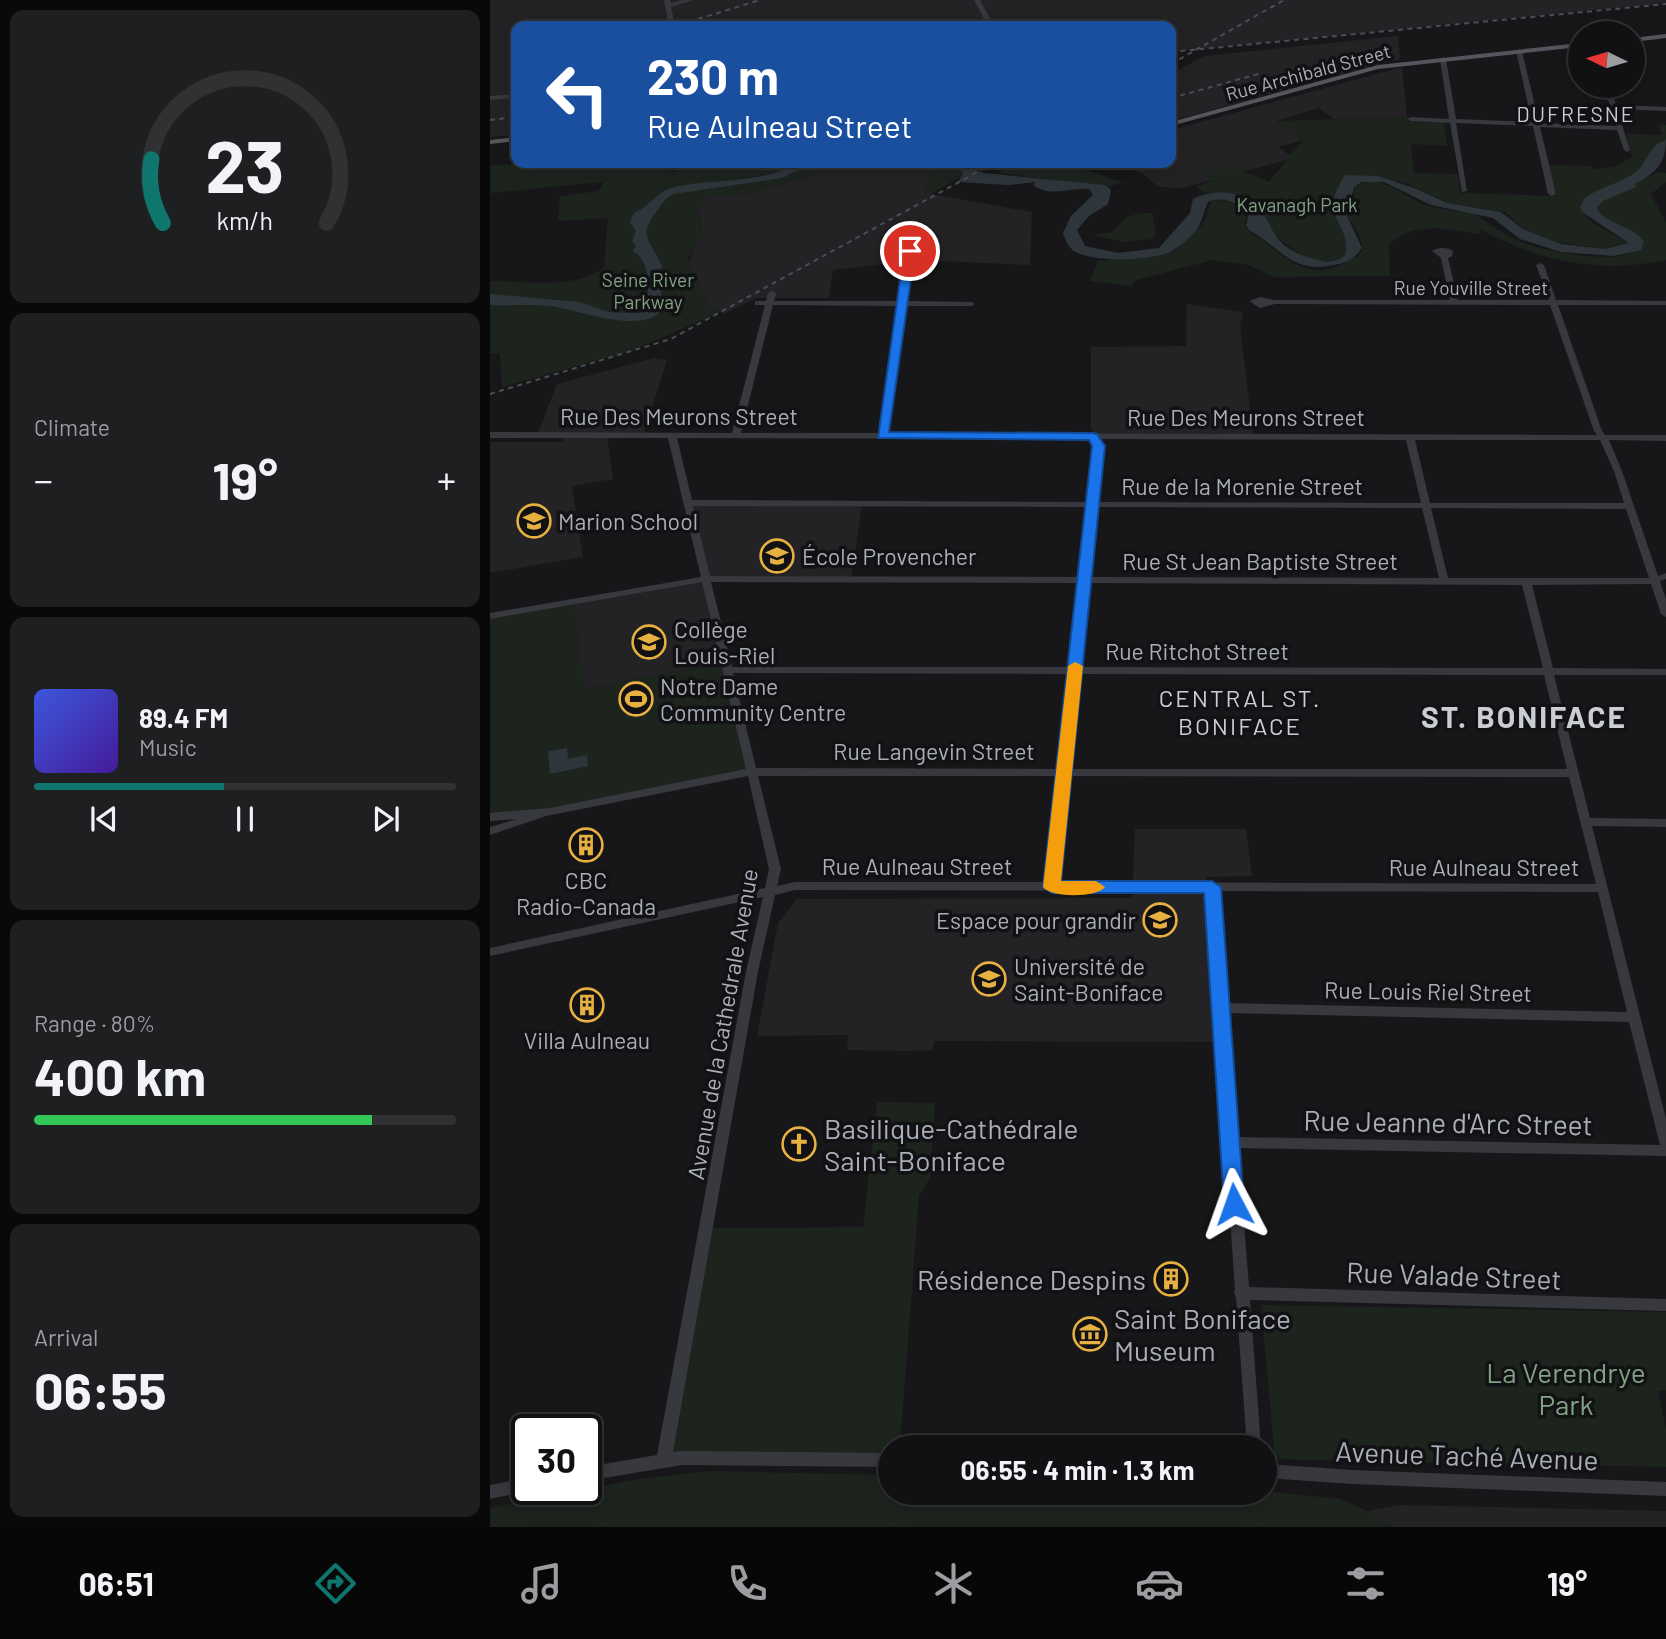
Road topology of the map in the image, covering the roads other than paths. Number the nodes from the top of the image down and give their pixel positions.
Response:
1 (690, 0) edge
2 (977, 0) edge
3 (668, 3) edge
4 (671, 21) edge
5 (988, 21) edge
6 (1666, 36) edge
7 (1645, 39) edge
8 (1568, 46) edge
9 (1519, 51) junction
10 (1443, 59) junction
11 (511, 96) edge
12 (490, 98) edge
13 (1611, 98) edge
14 (1614, 107) junction
15 (1666, 109) edge
16 (1411, 120) dead end
17 (1453, 121) junction
18 (1176, 123) edge
19 (1536, 124) junction
20 (1620, 128) junction
21 (511, 140) edge
22 (490, 142) edge
23 (1627, 150) dead end
24 (1464, 191) dead end
25 (1552, 194) dead end
26 (915, 222) dead end
27 (1444, 257) dead end
28 (1540, 265) dead end
29 (772, 293) dead end
30 (1275, 302) dead end
31 (758, 303) dead end
32 (770, 303) junction
33 (1455, 303) junction
34 (1552, 303) junction
35 (1666, 303) edge
36 (901, 304) junction
37 (971, 304) dead end
38 (490, 435) edge
39 (882, 435) junction
40 (672, 436) junction
41 (736, 436) junction
42 (1093, 436) junction
43 (1410, 437) junction
44 (1603, 438) junction
45 (1666, 438) edge
46 (687, 503) junction
47 (1092, 506) junction
48 (1426, 506) junction
49 (1629, 506) junction
50 (1666, 576) edge
51 (705, 579) junction
52 (1084, 580) junction
53 (1654, 580) junction
54 (1444, 581) junction
55 (1526, 581) junction
56 (1666, 614) edge
57 (490, 616) edge
58 (727, 670) junction
59 (1075, 670) junction
60 (1548, 672) junction
61 (1666, 672) edge
62 (751, 772) junction
63 (1064, 772) junction
64 (1573, 773) junction
65 (550, 812) junction
66 (490, 817) edge
67 (1586, 822) junction
68 (1666, 823) edge
69 (490, 831) edge
70 (1052, 887) junction
71 (1212, 887) junction
72 (1602, 888) junction
73 (771, 891) junction
74 (490, 952) edge
75 (1220, 1008) junction
76 (1634, 1017) junction
77 (1661, 1103) edge
78 (1229, 1142) junction
79 (1666, 1145) edge
80 (1666, 1151) edge
81 (1241, 1293) junction
82 (1666, 1305) edge
83 (1253, 1435) edge
84 (664, 1459) junction
85 (878, 1460) edge
86 (602, 1471) edge
87 (1277, 1472) edge
88 (511, 1488) edge
89 (1666, 1489) edge
90 (490, 1492) edge

1 - 3 street
2 - 5 street
3 - 4 street
6 - 7 main road
8 - 9 main road, Rue Archibald Street
9 - 10 main road, Rue Archibald Street
9 - 19 street
10 - 17 street
10 - 18 main road, Rue Archibald Street
11 - 12 street
13 - 14 street
14 - 15 street
14 - 20 street
16 - 17 street
17 - 19 street
17 - 24 street
19 - 20 street
19 - 25 street
20 - 23 street
21 - 22 main road
26 - 36 street
27 - 33 street
28 - 34 street
29 - 32 street
30 - 33 street, Rue Youville Street
31 - 32 street
32 - 36 street
32 - 41 street
33 - 34 street, Rue Youville Street
34 - 35 street, Rue Youville Street
34 - 44 street
36 - 37 street
36 - 39 street
38 - 40 street, Rue Des Meurons Street
39 - 41 street, Rue Des Meurons Street
39 - 42 street, Rue Des Meurons Street
40 - 41 street, Rue Des Meurons Street
40 - 46 street, Avenue de la Cathedrale Avenue
42 - 43 street, Rue Des Meurons Street
42 - 47 street
43 - 44 street, Rue Des Meurons Street
43 - 48 street
44 - 45 street, Rue Des Meurons Street
44 - 49 street
46 - 47 street, Rue de la Morenie Street
46 - 51 street, Avenue de la Cathedrale Avenue
47 - 48 street, Rue de la Morenie Street
47 - 52 street
48 - 49 street, Rue de la Morenie Street
48 - 54 street
49 - 53 street
50 - 53 street, Rue St Jean Baptiste Street
51 - 52 street, Rue St Jean Baptiste Street
51 - 57 street, Rue St Jean Baptiste Street
51 - 58 street, Avenue de la Cathedrale Avenue
52 - 54 street, Rue St Jean Baptiste Street
52 - 59 street
53 - 55 street, Rue St Jean Baptiste Street
53 - 56 street
54 - 55 street, Rue St Jean Baptiste Street
55 - 60 street
58 - 59 street, Rue Ritchot Street
58 - 62 street, Avenue de la Cathedrale Avenue
59 - 60 street, Rue Ritchot Street
59 - 63 street
60 - 61 street, Rue Ritchot Street
60 - 64 street
62 - 63 street, Rue Langevin Street
62 - 65 street, Rue Langevin Street
62 - 73 street, Avenue de la Cathedrale Avenue
63 - 64 street, Rue Langevin Street
63 - 70 street
64 - 67 street
65 - 66 street, Rue Langevin Street
65 - 69 street, Rue Langevin Street
67 - 68 street
67 - 72 street
70 - 71 street, Rue Aulneau Street
70 - 73 street, Rue Aulneau Street
71 - 72 street, Rue Aulneau Street
71 - 75 street
72 - 76 street
73 - 74 street, Rue Aulneau Street
73 - 84 street, Avenue de la Cathedrale Avenue
75 - 76 street, Rue Louis Riel Street
75 - 78 street
76 - 77 street
77 - 79 street
78 - 80 street, Rue Jeanne d'Arc Street
78 - 81 street
81 - 82 street, Rue Valade Street
81 - 83 street
84 - 85 street
84 - 86 street
87 - 89 street, Avenue Taché Avenue
88 - 90 street

